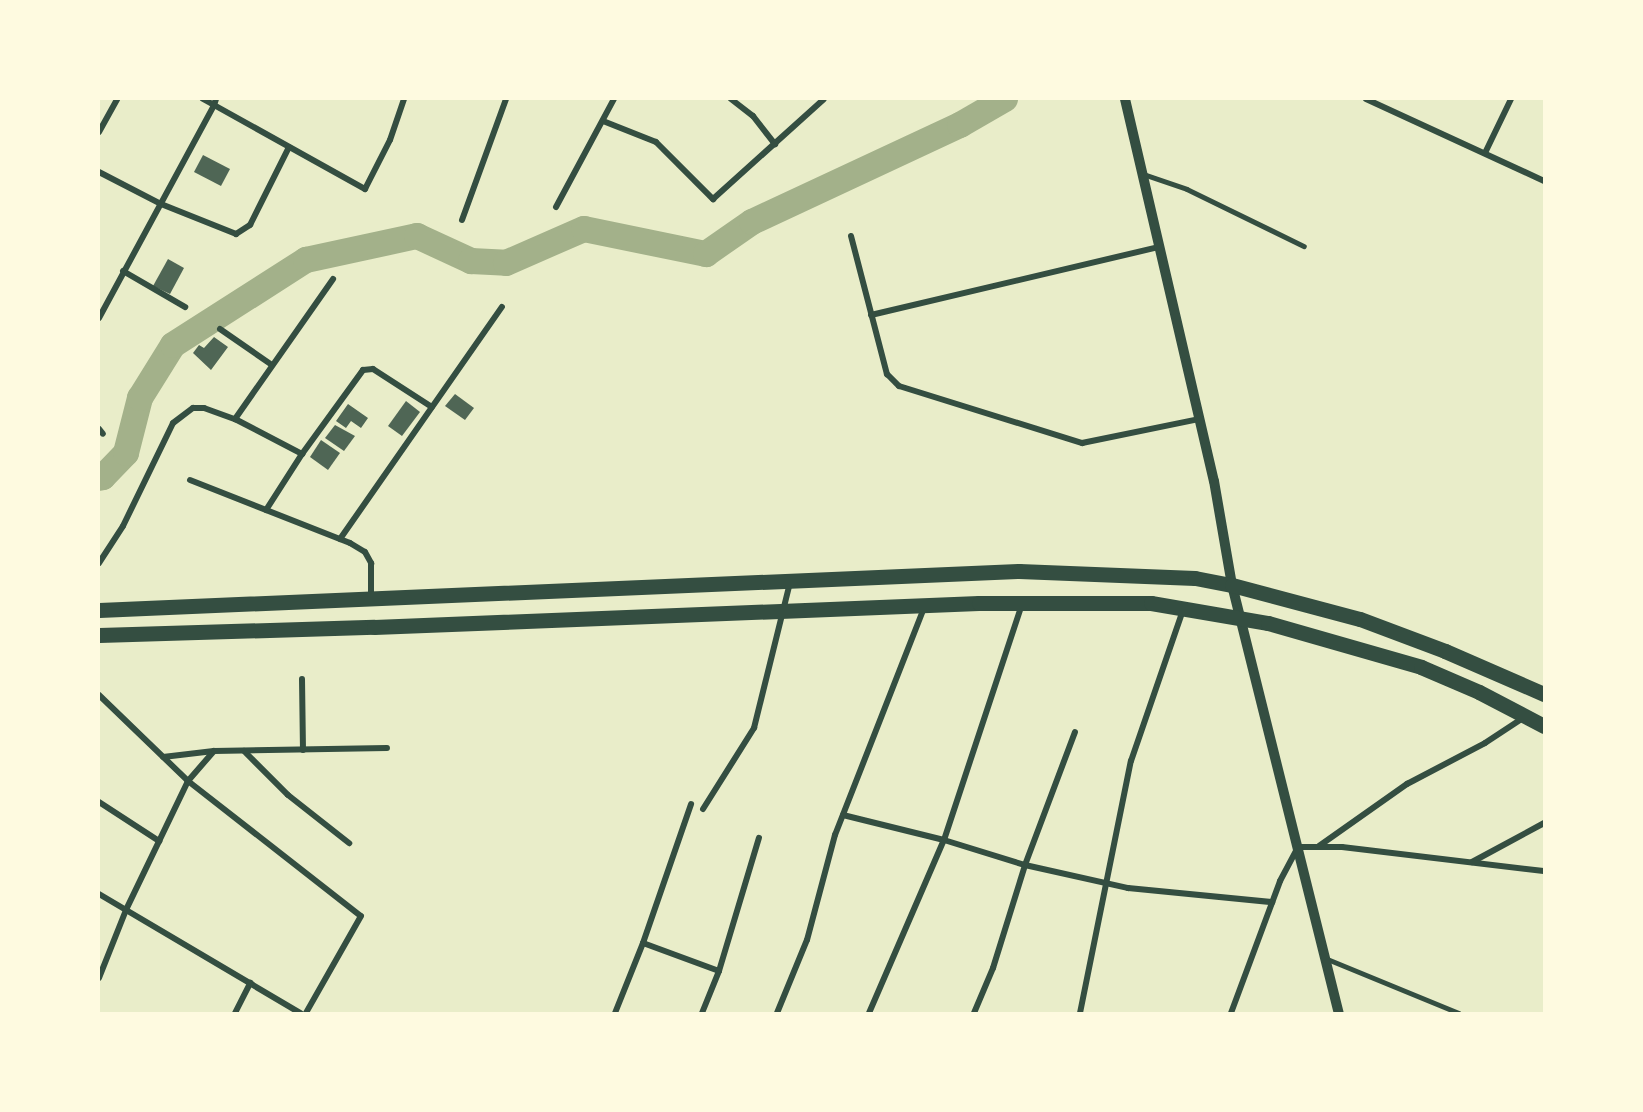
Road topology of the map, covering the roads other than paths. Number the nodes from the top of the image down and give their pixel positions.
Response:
1 (117, 99) edge
2 (203, 99) edge
3 (404, 99) edge
4 (506, 99) edge
5 (614, 99) edge
6 (731, 99) edge
7 (824, 99) edge
8 (1125, 99) edge
9 (1366, 99) edge
10 (1511, 99) edge
11 (215, 102) edge
12 (603, 121) junction
13 (99, 132) edge
14 (775, 144) junction
15 (289, 147) junction
16 (1485, 153) junction
17 (99, 172) edge
18 (1143, 174) junction
19 (1544, 181) edge
20 (161, 204) junction
21 (556, 207) dead end
22 (462, 220) dead end
23 (851, 236) dead end
24 (1304, 246) dead end
25 (1158, 247) junction
26 (123, 272) junction
27 (333, 279) dead end
28 (502, 307) dead end
29 (185, 308) dead end
30 (871, 315) junction
31 (99, 318) edge
32 (220, 329) dead end
33 (272, 365) junction
34 (432, 407) junction
35 (235, 418) junction
36 (1199, 419) junction
37 (302, 454) junction
38 (190, 480) dead end
39 (267, 510) junction
40 (340, 539) junction
41 (99, 563) edge
42 (791, 581) junction
43 (1232, 585) junction
44 (372, 598) junction
45 (1022, 603) junction
46 (926, 605) junction
47 (1184, 607) junction
48 (99, 610) edge
49 (785, 611) junction
50 (1241, 617) junction
51 (99, 635) edge
52 (302, 679) dead end
53 (99, 694) edge
54 (1544, 694) edge
55 (1526, 716) junction
56 (1544, 726) edge
57 (1075, 732) dead end
58 (387, 748) dead end
59 (303, 750) junction
60 (214, 751) junction
61 (244, 751) junction
62 (163, 757) junction
63 (189, 781) junction
64 (99, 802) edge
65 (691, 804) dead end
66 (703, 809) dead end
67 (843, 815) junction
68 (1544, 823) edge
69 (759, 838) dead end
70 (944, 840) junction
71 (159, 841) junction
72 (349, 843) dead end
73 (1298, 847) junction
74 (1318, 847) junction
75 (1471, 862) junction
76 (1025, 865) junction
77 (1544, 871) edge
78 (1105, 882) junction
79 (99, 894) edge
80 (1272, 902) junction
81 (126, 910) junction
82 (643, 944) junction
83 (1325, 958) junction
84 (719, 971) junction
85 (99, 978) edge
86 (250, 983) junction
87 (235, 1013) edge
88 (300, 1013) edge
89 (306, 1013) edge
90 (615, 1013) edge
91 (702, 1013) edge
92 (777, 1013) edge
93 (869, 1013) edge
94 (974, 1013) edge
95 (1080, 1013) edge
96 (1231, 1013) edge
97 (1339, 1013) edge
98 (1459, 1013) edge

1 - 13 street
2 - 11 street
3 - 15 street
4 - 22 street
5 - 12 street
6 - 14 street
7 - 14 street
8 - 18 street
9 - 16 street
10 - 16 street
11 - 15 street
11 - 20 street
12 - 14 street
12 - 21 street
15 - 20 street
16 - 19 street
17 - 20 street
18 - 24 lane
18 - 25 street
20 - 26 street
23 - 30 street
25 - 30 street
25 - 36 street
26 - 29 street
26 - 31 street
27 - 33 street
28 - 34 street
30 - 36 street
32 - 33 street
33 - 35 street
34 - 37 street
34 - 40 street
35 - 37 street
35 - 41 street
36 - 43 street
37 - 39 street
38 - 39 street
39 - 40 street
40 - 44 street
42 - 43 highway
42 - 44 highway
42 - 49 street
43 - 50 street
43 - 54 highway
44 - 48 highway
45 - 46 highway
45 - 47 highway
45 - 70 street
46 - 49 highway
46 - 67 street
47 - 50 highway
47 - 78 street
49 - 51 highway
49 - 66 street
50 - 55 highway
50 - 73 street
52 - 59 street
53 - 62 street
55 - 56 highway
55 - 74 street
57 - 76 street
58 - 59 street
59 - 61 street
60 - 61 street
60 - 62 street
60 - 63 street
61 - 72 street
62 - 63 street
63 - 71 street
63 - 89 street
64 - 71 street
65 - 82 street
67 - 70 street
67 - 92 street
68 - 75 street
69 - 84 street
70 - 76 street
70 - 93 street
71 - 81 street
73 - 74 street
73 - 80 street
73 - 83 street
74 - 75 street
75 - 77 street
76 - 78 street
76 - 94 street
78 - 80 street
78 - 95 street
79 - 81 street
80 - 96 street
81 - 85 street
81 - 86 street
82 - 84 street
82 - 90 street
83 - 97 street
83 - 98 lane
84 - 91 street
86 - 87 street
86 - 88 street

